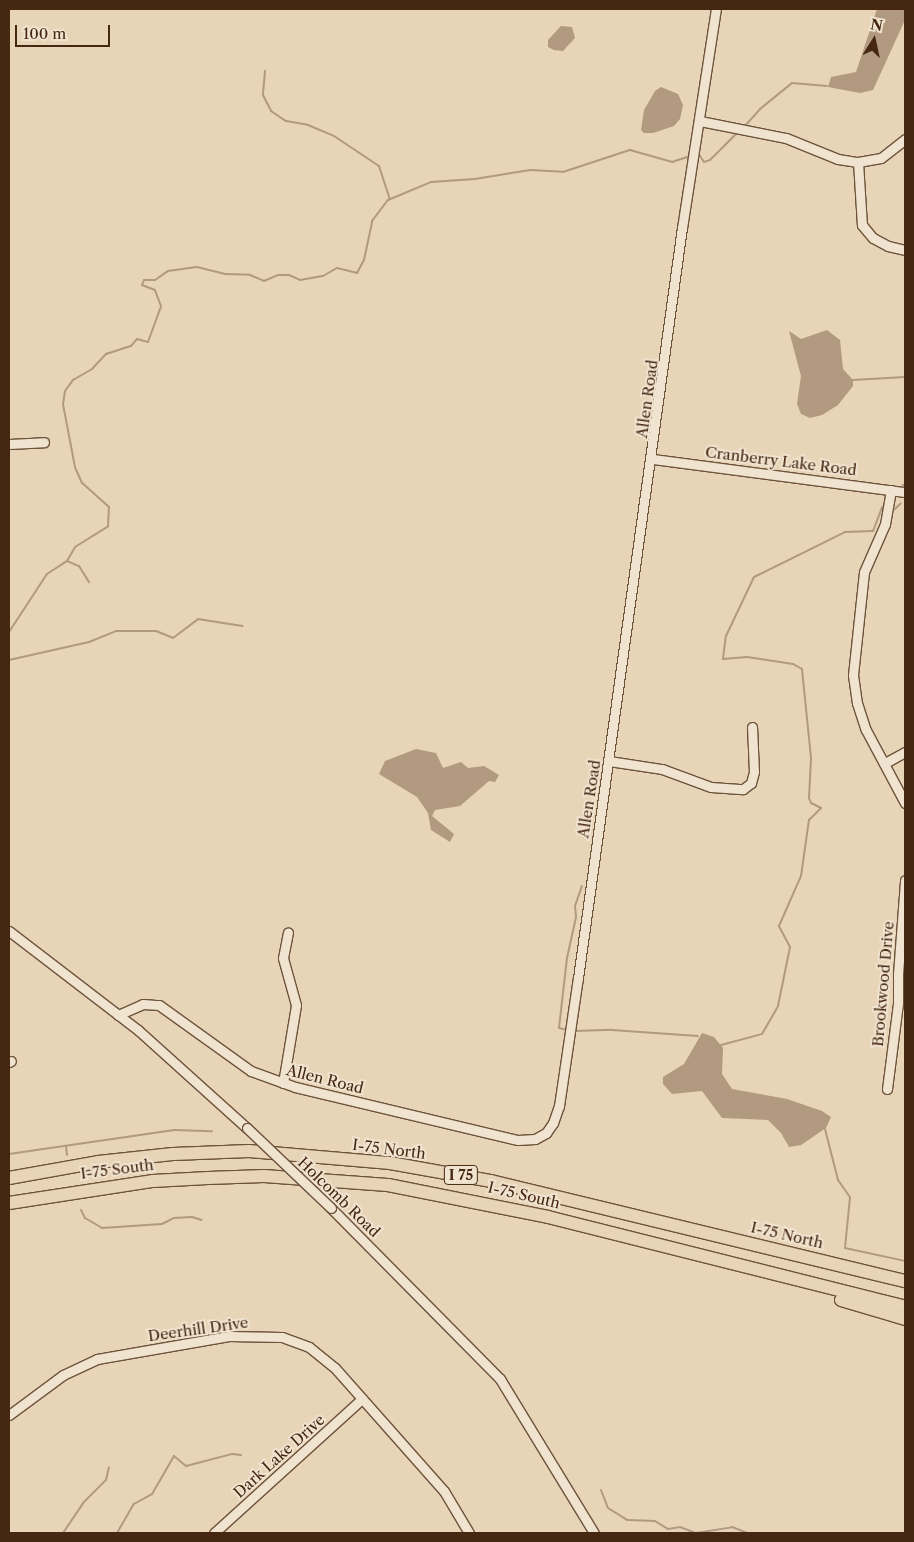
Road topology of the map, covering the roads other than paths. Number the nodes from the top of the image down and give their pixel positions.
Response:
1 (716, 9) edge
2 (700, 121) junction
3 (905, 139) edge
4 (858, 162) junction
5 (905, 250) edge
6 (44, 442) dead end
7 (9, 444) edge
8 (652, 459) junction
9 (891, 490) junction
10 (905, 492) edge
11 (752, 727) dead end
12 (905, 752) edge
13 (609, 761) junction
14 (885, 764) junction
15 (905, 803) edge
16 (905, 880) edge
17 (9, 931) edge
18 (288, 932) dead end
19 (118, 1015) junction
20 (283, 1083) junction
21 (887, 1089) dead end
22 (9, 1178) edge
23 (9, 1203) edge
24 (734, 1266) junction
25 (847, 1266) junction
26 (905, 1274) edge
27 (905, 1281) edge
28 (905, 1307) edge
29 (905, 1319) edge
30 (362, 1399) junction
31 (9, 1415) edge
32 (593, 1531) edge
33 (214, 1533) edge
34 (469, 1533) edge
35 (582, 1533) edge

1 - 2 street, Allen Road
2 - 4 street
2 - 8 street, Allen Road
3 - 4 street
4 - 5 street
6 - 7 street
8 - 9 street, Cranberry Lake Road
8 - 13 street, Allen Road
9 - 10 street, Cranberry Lake Road
9 - 14 street
11 - 13 street
12 - 14 street
13 - 20 street, Allen Road
14 - 15 street
16 - 21 street, Brookwood Drive
17 - 19 street, Holcomb Road
18 - 20 street
19 - 20 street, Allen Road
19 - 32 street, Holcomb Road, bridge
22 - 25 highway, I-75 North / I 75
23 - 24 highway, I-75 South / I 75
24 - 28 highway, I-75 South / I 75
24 - 29 highway
25 - 26 highway
25 - 27 highway, I-75 North / I 75
30 - 31 street, Deerhill Drive
30 - 33 street, Dark Lake Drive
30 - 34 street, Deerhill Drive
32 - 35 street

